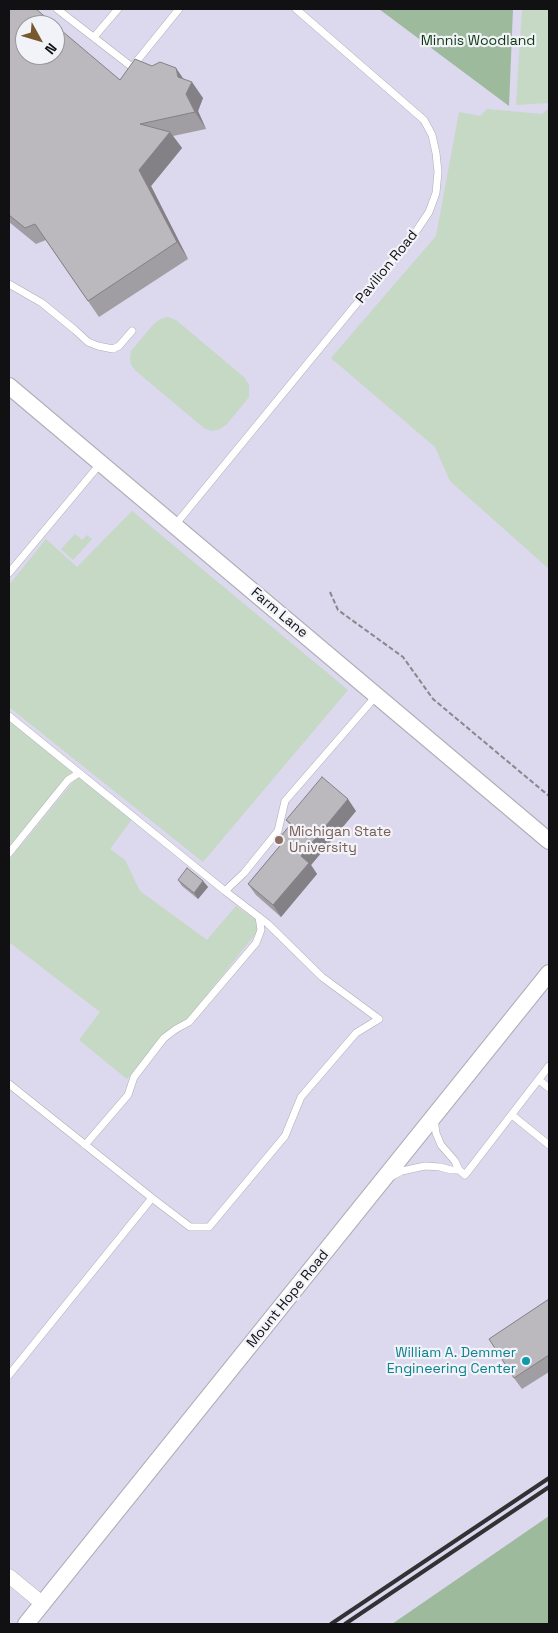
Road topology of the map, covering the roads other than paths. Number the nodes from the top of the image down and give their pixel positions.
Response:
1 (58, 9) edge
2 (118, 9) edge
3 (179, 9) edge
4 (296, 9) edge
5 (94, 37) junction
6 (9, 284) edge
7 (132, 332) dead end
8 (9, 386) edge
9 (101, 463) junction
10 (175, 525) junction
11 (9, 573) edge
12 (376, 695) junction
13 (9, 716) edge
14 (79, 773) junction
15 (549, 841) edge
16 (9, 854) edge
17 (225, 890) junction
18 (259, 917) junction
19 (549, 973) edge
20 (549, 1066) edge
21 (539, 1080) junction
22 (9, 1084) edge
23 (549, 1088) edge
24 (512, 1115) junction
25 (433, 1117) junction
26 (86, 1145) junction
27 (549, 1145) edge
28 (459, 1170) junction
29 (383, 1180) junction
30 (152, 1198) junction
31 (9, 1375) edge
32 (9, 1576) edge
33 (43, 1604) junction
34 (26, 1624) edge

1 - 5 lane
2 - 5 lane
3 - 5 lane
4 - 10 lane, Pavilion Road
6 - 7 lane
8 - 9 street, Farm Lane
9 - 10 street, Farm Lane
9 - 11 lane
10 - 12 street, Farm Lane
12 - 15 street, Farm Lane
12 - 17 lane
13 - 14 lane
14 - 16 lane
14 - 17 lane
17 - 18 lane
18 - 26 lane
18 - 30 lane
19 - 25 street, Mount Hope Road
20 - 21 lane
21 - 23 lane
21 - 24 lane
22 - 26 lane
24 - 27 lane
24 - 28 lane
25 - 28 lane
25 - 29 street, Mount Hope Road
26 - 30 lane
28 - 29 lane
29 - 33 street, Mount Hope Road
30 - 31 lane
32 - 33 street
33 - 34 street, Mount Hope Road

